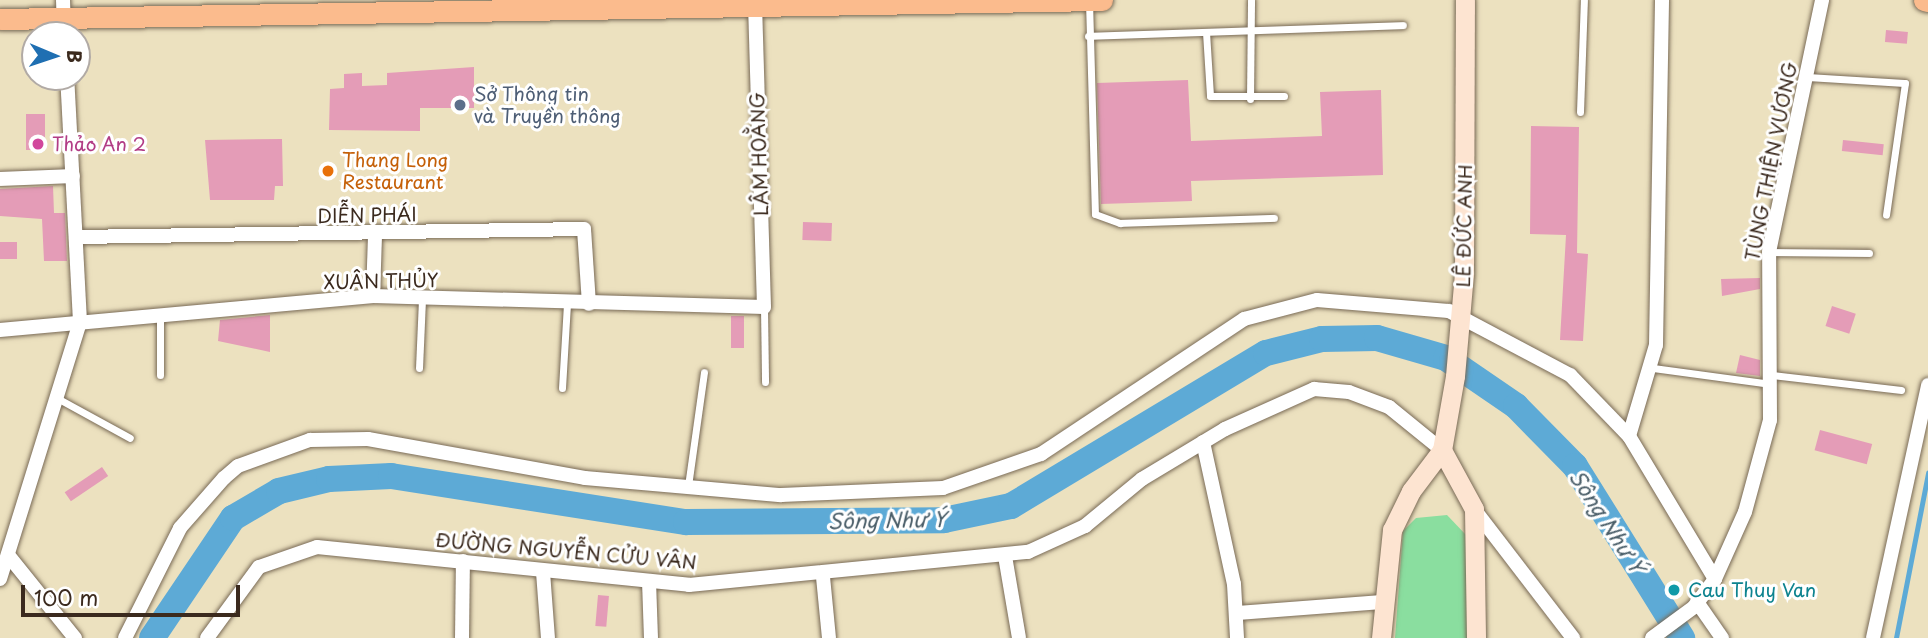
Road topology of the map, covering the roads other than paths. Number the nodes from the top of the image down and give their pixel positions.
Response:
1 (1089, 0) edge
2 (1102, 0) edge
3 (1251, 0) edge
4 (1465, 0) edge
5 (1584, 0) edge
6 (1662, 0) edge
7 (1822, 0) edge
8 (755, 5) edge
9 (390, 7) edge
10 (64, 18) edge
11 (0, 19) edge
12 (1403, 24) dead end
13 (1252, 31) junction
14 (1206, 32) junction
15 (1088, 36) junction
16 (1807, 77) junction
17 (68, 91) edge
18 (1284, 96) dead end
19 (1250, 99) junction
20 (1580, 112) dead end
21 (73, 176) junction
22 (0, 179) edge
23 (1886, 215) dead end
24 (1274, 218) dead end
25 (375, 235) junction
26 (76, 237) junction
27 (1769, 252) junction
28 (1869, 253) dead end
29 (373, 296) junction
30 (422, 298) junction
31 (567, 303) junction
32 (589, 304) junction
33 (764, 307) junction
34 (161, 312) junction
35 (80, 322) junction
36 (1461, 326) junction
37 (0, 330) edge
38 (419, 368) dead end
39 (1653, 368) junction
40 (704, 372) dead end
41 (160, 375) dead end
42 (1772, 379) junction
43 (765, 382) dead end
44 (1928, 385) edge
45 (562, 388) dead end
46 (1901, 390) dead end
47 (57, 398) junction
48 (1629, 436) junction
49 (130, 438) dead end
50 (1203, 442) junction
51 (1442, 450) junction
52 (688, 486) junction
53 (1474, 509) junction
54 (8, 555) junction
55 (1005, 556) junction
56 (463, 561) junction
57 (543, 572) junction
58 (823, 577) junction
59 (0, 579) edge
60 (1715, 579) junction
61 (649, 581) junction
62 (1382, 602) junction
63 (1695, 605) junction
64 (1238, 613) junction
65 (75, 638) edge
66 (125, 638) edge
67 (207, 638) edge
68 (462, 638) edge
69 (548, 638) edge
70 (651, 638) edge
71 (830, 638) edge
72 (1019, 638) edge
73 (1237, 638) edge
74 (1381, 638) edge
75 (1476, 638) edge
76 (1573, 638) edge
77 (1652, 638) edge
78 (1722, 638) edge
79 (1873, 638) edge

1 - 2 main road
1 - 8 main road
1 - 15 lane
3 - 13 lane
4 - 36 street, LÊ ĐỨC ANH
5 - 20 lane
6 - 39 street
7 - 16 street, TÙNG THIỆN VƯƠNG
8 - 9 main road
8 - 33 street, LÂM HOẰNG
9 - 10 main road
10 - 11 main road
12 - 13 lane
13 - 14 lane
13 - 19 lane
14 - 15 lane
14 - 19 lane
15 - 24 lane
16 - 23 lane
16 - 27 street, TÙNG THIỆN VƯƠNG
17 - 21 street
18 - 19 lane
21 - 22 street
21 - 26 street
25 - 26 street, DIỄN PHÁI
25 - 29 street
25 - 32 street, DIỄN PHÁI
26 - 35 street
27 - 28 lane
27 - 42 street, TÙNG THIỆN VƯƠNG
29 - 30 street, XUÂN THỦY
29 - 34 street, XUÂN THỦY
30 - 31 street, XUÂN THỦY
30 - 38 lane
31 - 32 street, XUÂN THỦY
31 - 45 lane
32 - 33 street, XUÂN THỦY
33 - 43 lane
34 - 35 street, XUÂN THỦY
34 - 41 lane
35 - 37 street, XUÂN THỦY
35 - 47 street
36 - 48 street
36 - 51 street, LÊ ĐỨC ANH
36 - 52 street
39 - 42 lane
39 - 48 street
40 - 52 lane
42 - 46 lane
42 - 60 street, TÙNG THIỆN VƯƠNG
44 - 79 street
47 - 49 lane
47 - 54 street
48 - 60 street
50 - 51 street, ĐƯỜNG NGUYỄN CỬU VÂN
50 - 55 street, ĐƯỜNG NGUYỄN CỬU VÂN
50 - 64 street
51 - 53 street
51 - 62 street, LÊ ĐỨC ANH
52 - 66 street
53 - 75 street
53 - 76 street
54 - 59 street
54 - 65 street
55 - 58 street, ĐƯỜNG NGUYỄN CỬU VÂN
55 - 72 street
56 - 57 street, ĐƯỜNG NGUYỄN CỬU VÂN
56 - 67 street, ĐƯỜNG NGUYỄN CỬU VÂN
56 - 68 street
57 - 61 street, ĐƯỜNG NGUYỄN CỬU VÂN
57 - 69 street
58 - 61 street, ĐƯỜNG NGUYỄN CỬU VÂN
58 - 71 street
60 - 63 street, TÙNG THIỆN VƯƠNG
61 - 70 street
62 - 64 street
62 - 74 street, LÊ ĐỨC ANH
63 - 77 street, TÙNG THIỆN VƯƠNG
63 - 78 street
64 - 73 street

